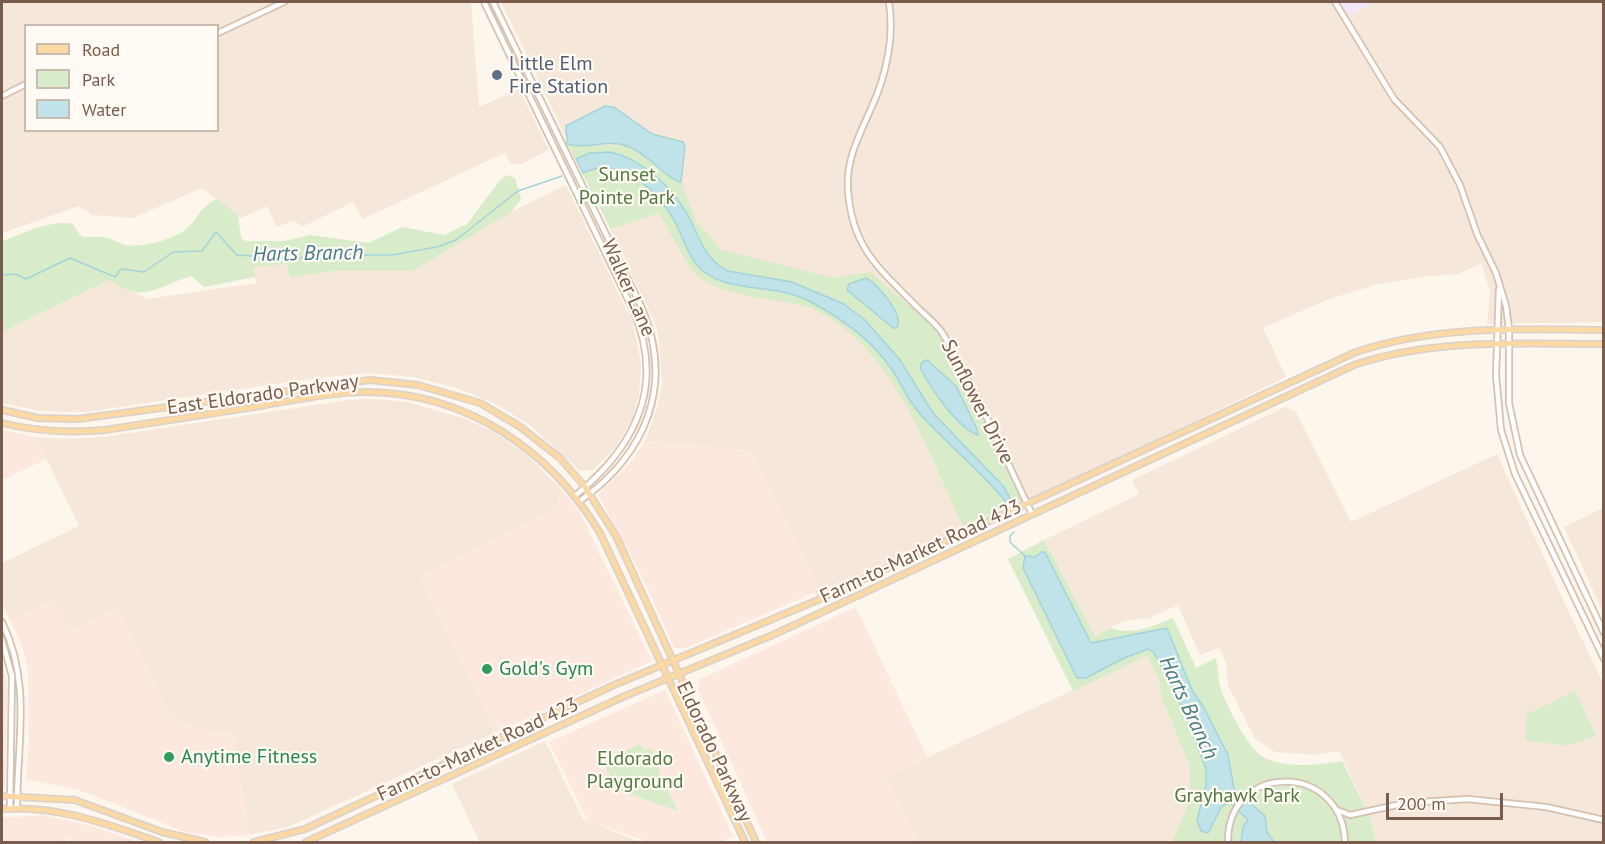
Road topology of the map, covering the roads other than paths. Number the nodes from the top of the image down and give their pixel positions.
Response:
1 (284, 2) edge
2 (484, 2) edge
3 (493, 2) edge
4 (889, 2) edge
5 (1335, 2) edge
6 (219, 33) edge
7 (24, 85) edge
8 (2, 96) edge
9 (1499, 286) junction
10 (1509, 329) junction
11 (1496, 330) junction
12 (1604, 330) edge
13 (1496, 344) junction
14 (1510, 344) junction
15 (1604, 344) edge
16 (2, 410) edge
17 (2, 423) edge
18 (585, 487) junction
19 (590, 494) junction
20 (576, 495) junction
21 (580, 501) junction
22 (1027, 503) junction
23 (1032, 514) junction
24 (633, 574) junction
25 (622, 579) junction
26 (818, 600) junction
27 (823, 611) junction
28 (2, 626) edge
29 (1604, 633) edge
30 (2, 640) edge
31 (1604, 659) edge
32 (673, 662) junction
33 (663, 666) junction
34 (678, 674) junction
35 (668, 678) junction
36 (556, 714) junction
37 (562, 726) junction
38 (423, 776) junction
39 (428, 787) junction
40 (733, 793) junction
41 (2, 796) edge
42 (9, 796) junction
43 (17, 796) junction
44 (724, 797) junction
45 (10, 808) junction
46 (17, 808) junction
47 (2, 809) edge
48 (1337, 810) junction
49 (1355, 814) junction
50 (1604, 820) edge
51 (1344, 828) junction
52 (162, 832) junction
53 (159, 842) edge
54 (205, 843) edge
55 (254, 843) edge
56 (306, 843) edge
57 (745, 843) edge
58 (756, 843) edge
59 (1228, 843) edge
60 (1345, 843) edge

1 - 6 street
2 - 18 street, Walker Lane
3 - 19 street, Walker Lane
4 - 22 street, Sunflower Drive
5 - 9 street
7 - 8 street
9 - 10 street
9 - 11 street
10 - 11 main road, Farm-to-Market Road 423
10 - 12 main road, Farm-to-Market Road 423
10 - 14 street
11 - 13 street
11 - 22 main road, Farm-to-Market Road 423
13 - 14 main road, Farm-to-Market Road 423
13 - 23 main road, Farm-to-Market Road 423
13 - 31 street
14 - 15 main road, Farm-to-Market Road 423
14 - 29 street
16 - 18 main road, East Eldorado Parkway
17 - 20 main road, East Eldorado Parkway
18 - 19 main road, East Eldorado Parkway
18 - 20 street, Walker Lane
19 - 21 street, Walker Lane
19 - 24 main road, East Eldorado Parkway
20 - 21 main road, East Eldorado Parkway
21 - 25 main road, East Eldorado Parkway
22 - 23 street, Sunflower Drive
22 - 26 main road, Farm-to-Market Road 423
23 - 27 main road, Farm-to-Market Road 423
24 - 25 main road
24 - 32 main road, East Eldorado Parkway
25 - 33 main road, East Eldorado Parkway
26 - 27 main road
26 - 32 main road, Farm-to-Market Road 423
27 - 34 main road, Farm-to-Market Road 423
28 - 43 street
30 - 42 street
32 - 33 main road, Farm-to-Market Road 423
32 - 34 main road, Eldorado Parkway
33 - 35 main road, Eldorado Parkway
33 - 36 main road, Farm-to-Market Road 423
34 - 35 main road, Farm-to-Market Road 423
34 - 40 main road, Eldorado Parkway
35 - 37 main road, Farm-to-Market Road 423
35 - 44 main road, Eldorado Parkway
36 - 37 main road
36 - 38 main road, Farm-to-Market Road 423
37 - 39 main road, Farm-to-Market Road 423
38 - 39 main road
38 - 55 main road, Farm-to-Market Road 423
39 - 56 main road, Farm-to-Market Road 423
40 - 44 main road
40 - 58 main road, Eldorado Parkway
41 - 42 main road
42 - 43 main road
42 - 45 street
43 - 46 street
43 - 52 main road
44 - 57 main road, Eldorado Parkway
45 - 46 main road
45 - 47 main road
46 - 53 main road
48 - 49 street
48 - 51 street
48 - 59 street
49 - 50 street
49 - 51 street
51 - 60 street
52 - 53 main road
52 - 54 main road

